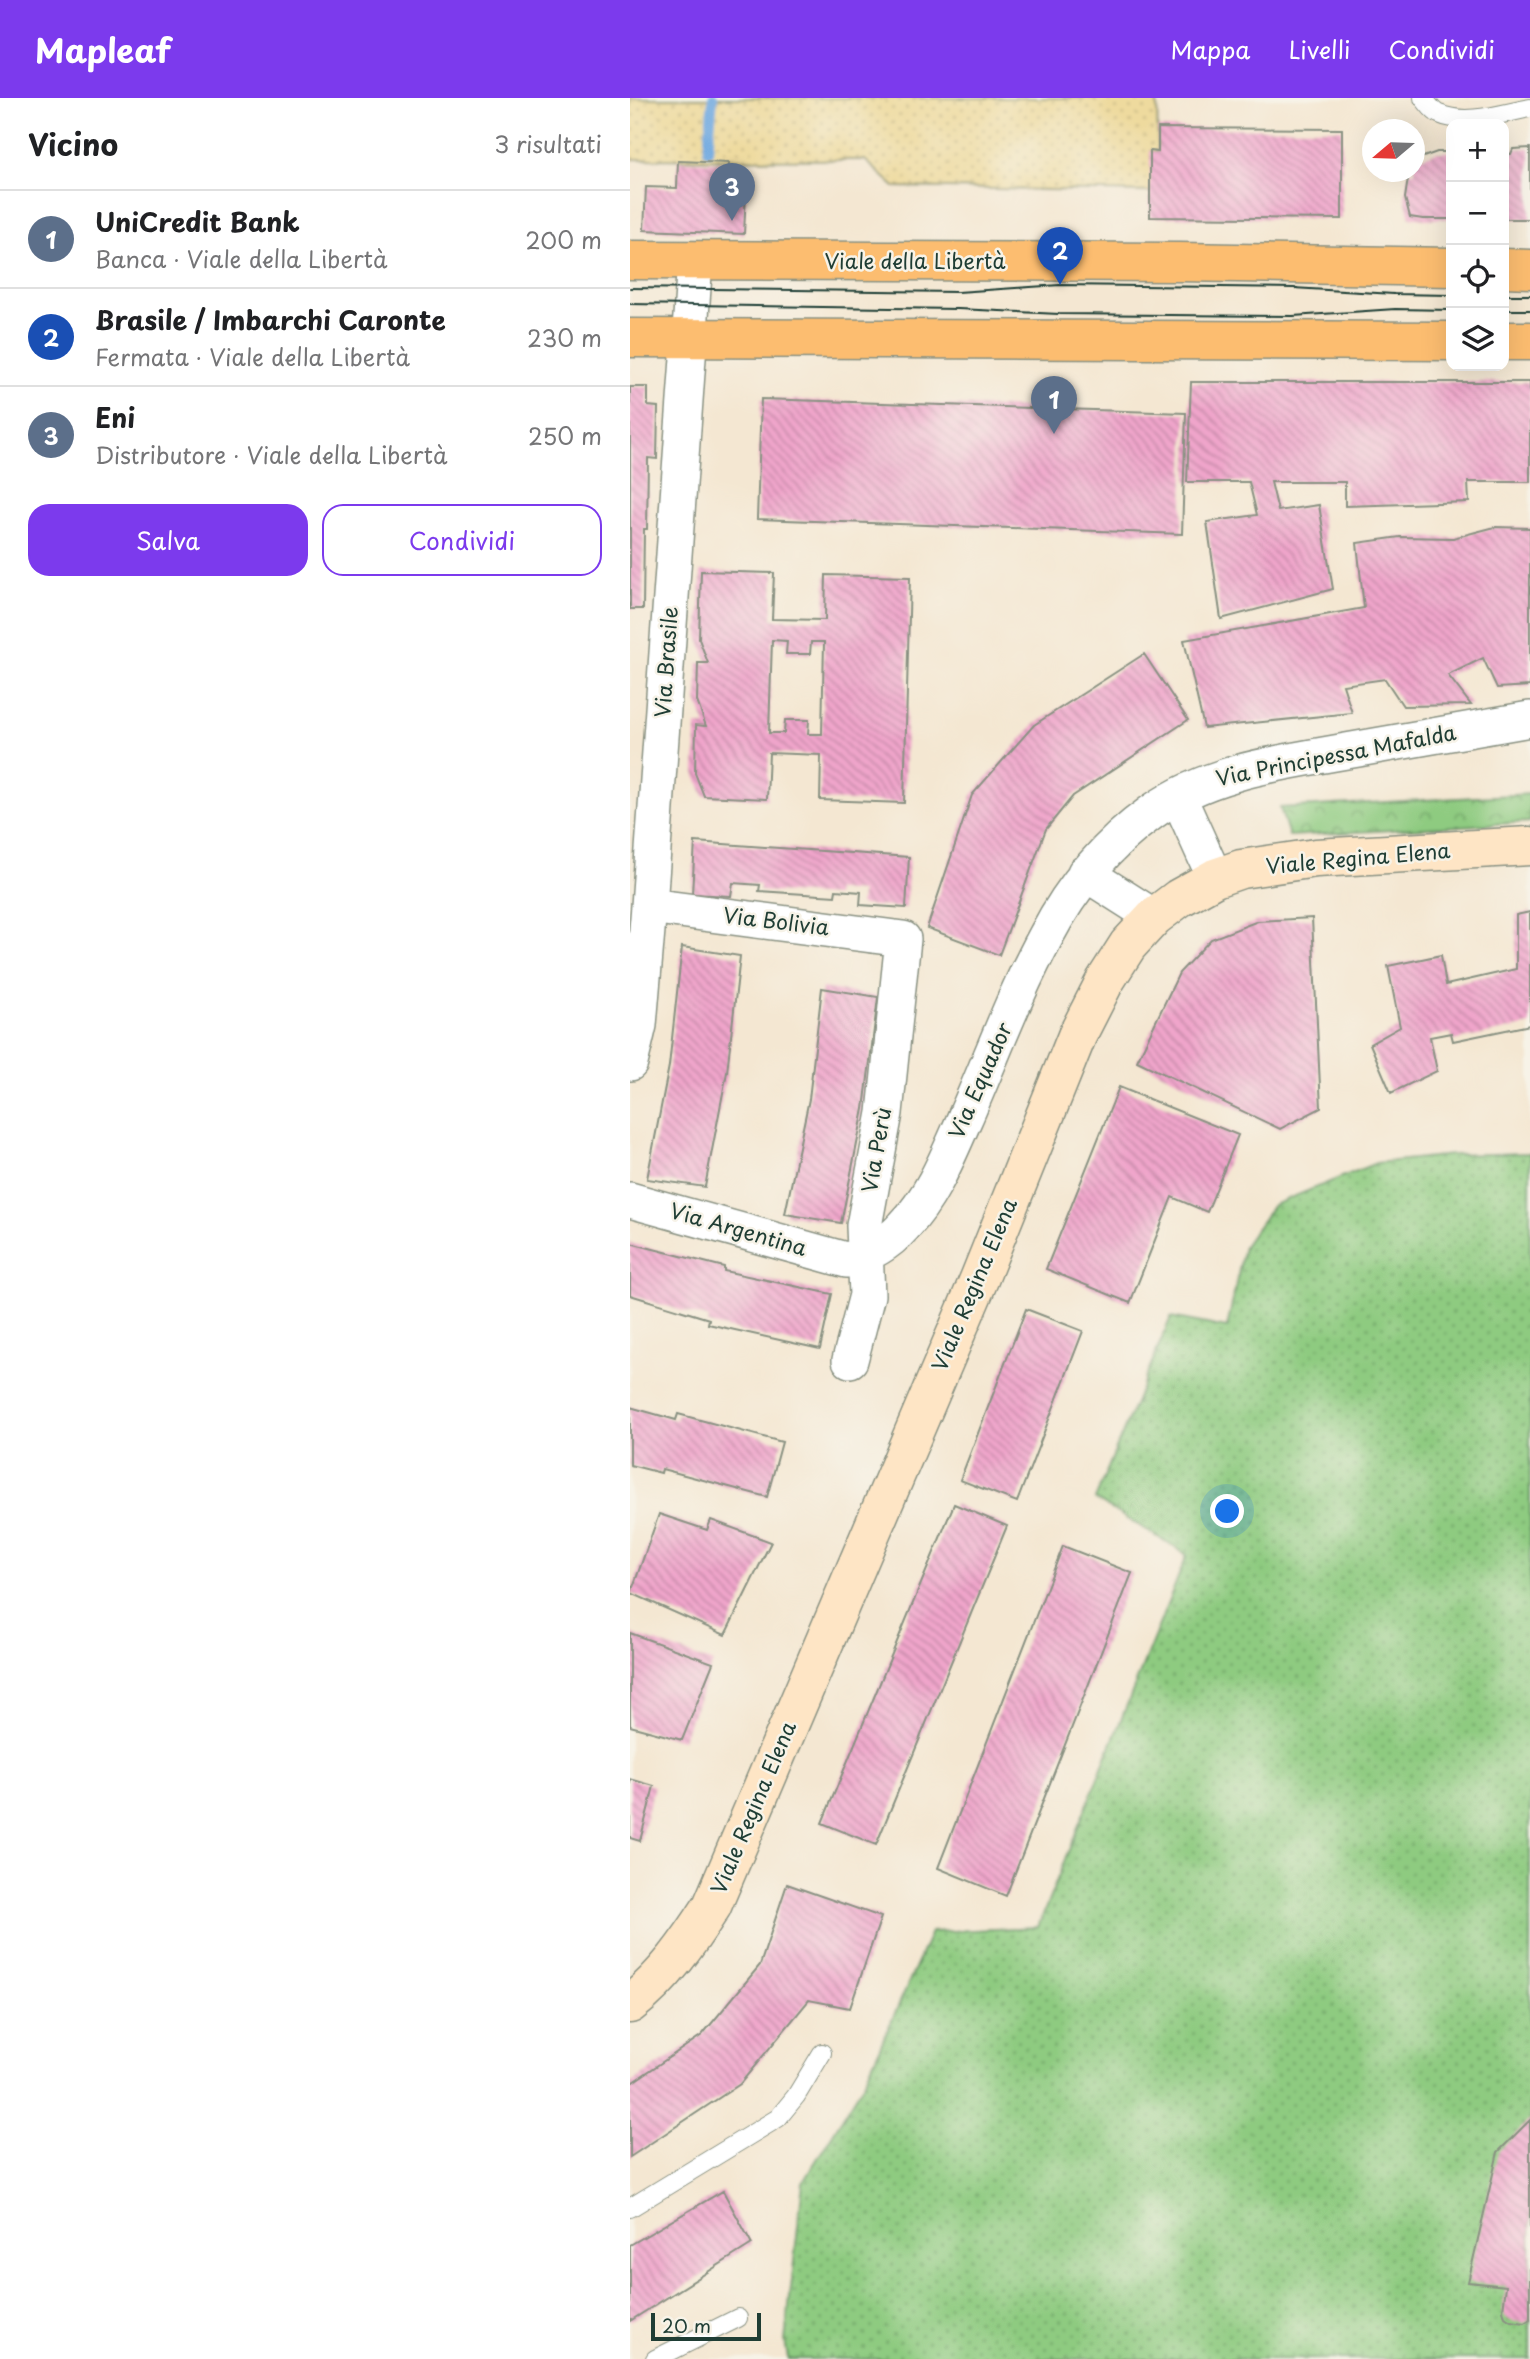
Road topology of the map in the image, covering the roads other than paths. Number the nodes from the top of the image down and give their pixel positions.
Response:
1 (1423, 98) edge
2 (1530, 108) edge
3 (630, 260) edge
4 (695, 260) junction
5 (1446, 267) edge
6 (1509, 268) edge
7 (1530, 269) edge
8 (630, 338) edge
9 (691, 338) junction
10 (1446, 341) edge
11 (1509, 341) edge
12 (1530, 341) edge
13 (1530, 719) edge
14 (1178, 796) junction
15 (1530, 846) edge
16 (1085, 873) junction
17 (1215, 878) junction
18 (649, 906) junction
19 (1154, 917) junction
20 (903, 939) joint
21 (630, 1063) edge
22 (630, 1200) edge
23 (856, 1258) junction
24 (850, 1360) dead end
25 (630, 2004) edge
26 (822, 2053) dead end
27 (630, 2208) edge
28 (738, 2318) dead end
29 (656, 2359) edge

1 - 2 lane
3 - 4 main road, Viale della Libertà
4 - 5 main road, Viale della Libertà
4 - 9 street, Via Brasile
6 - 7 main road
8 - 9 main road
9 - 10 main road
9 - 18 street, Via Brasile
11 - 12 main road
13 - 14 street, Via Principessa Mafalda
14 - 16 street, Via Principessa Mafalda
14 - 17 street
15 - 17 main road, Viale Regina Elena
16 - 19 street
16 - 23 street, Via Equador
17 - 19 main road, Viale Regina Elena
18 - 20 street, Via Bolivia
18 - 21 street, Via Brasile
19 - 25 main road, Viale Regina Elena
20 - 23 street, Via Perù
22 - 23 street, Via Argentina
23 - 24 street, Via Perù
26 - 27 lane
28 - 29 lane

